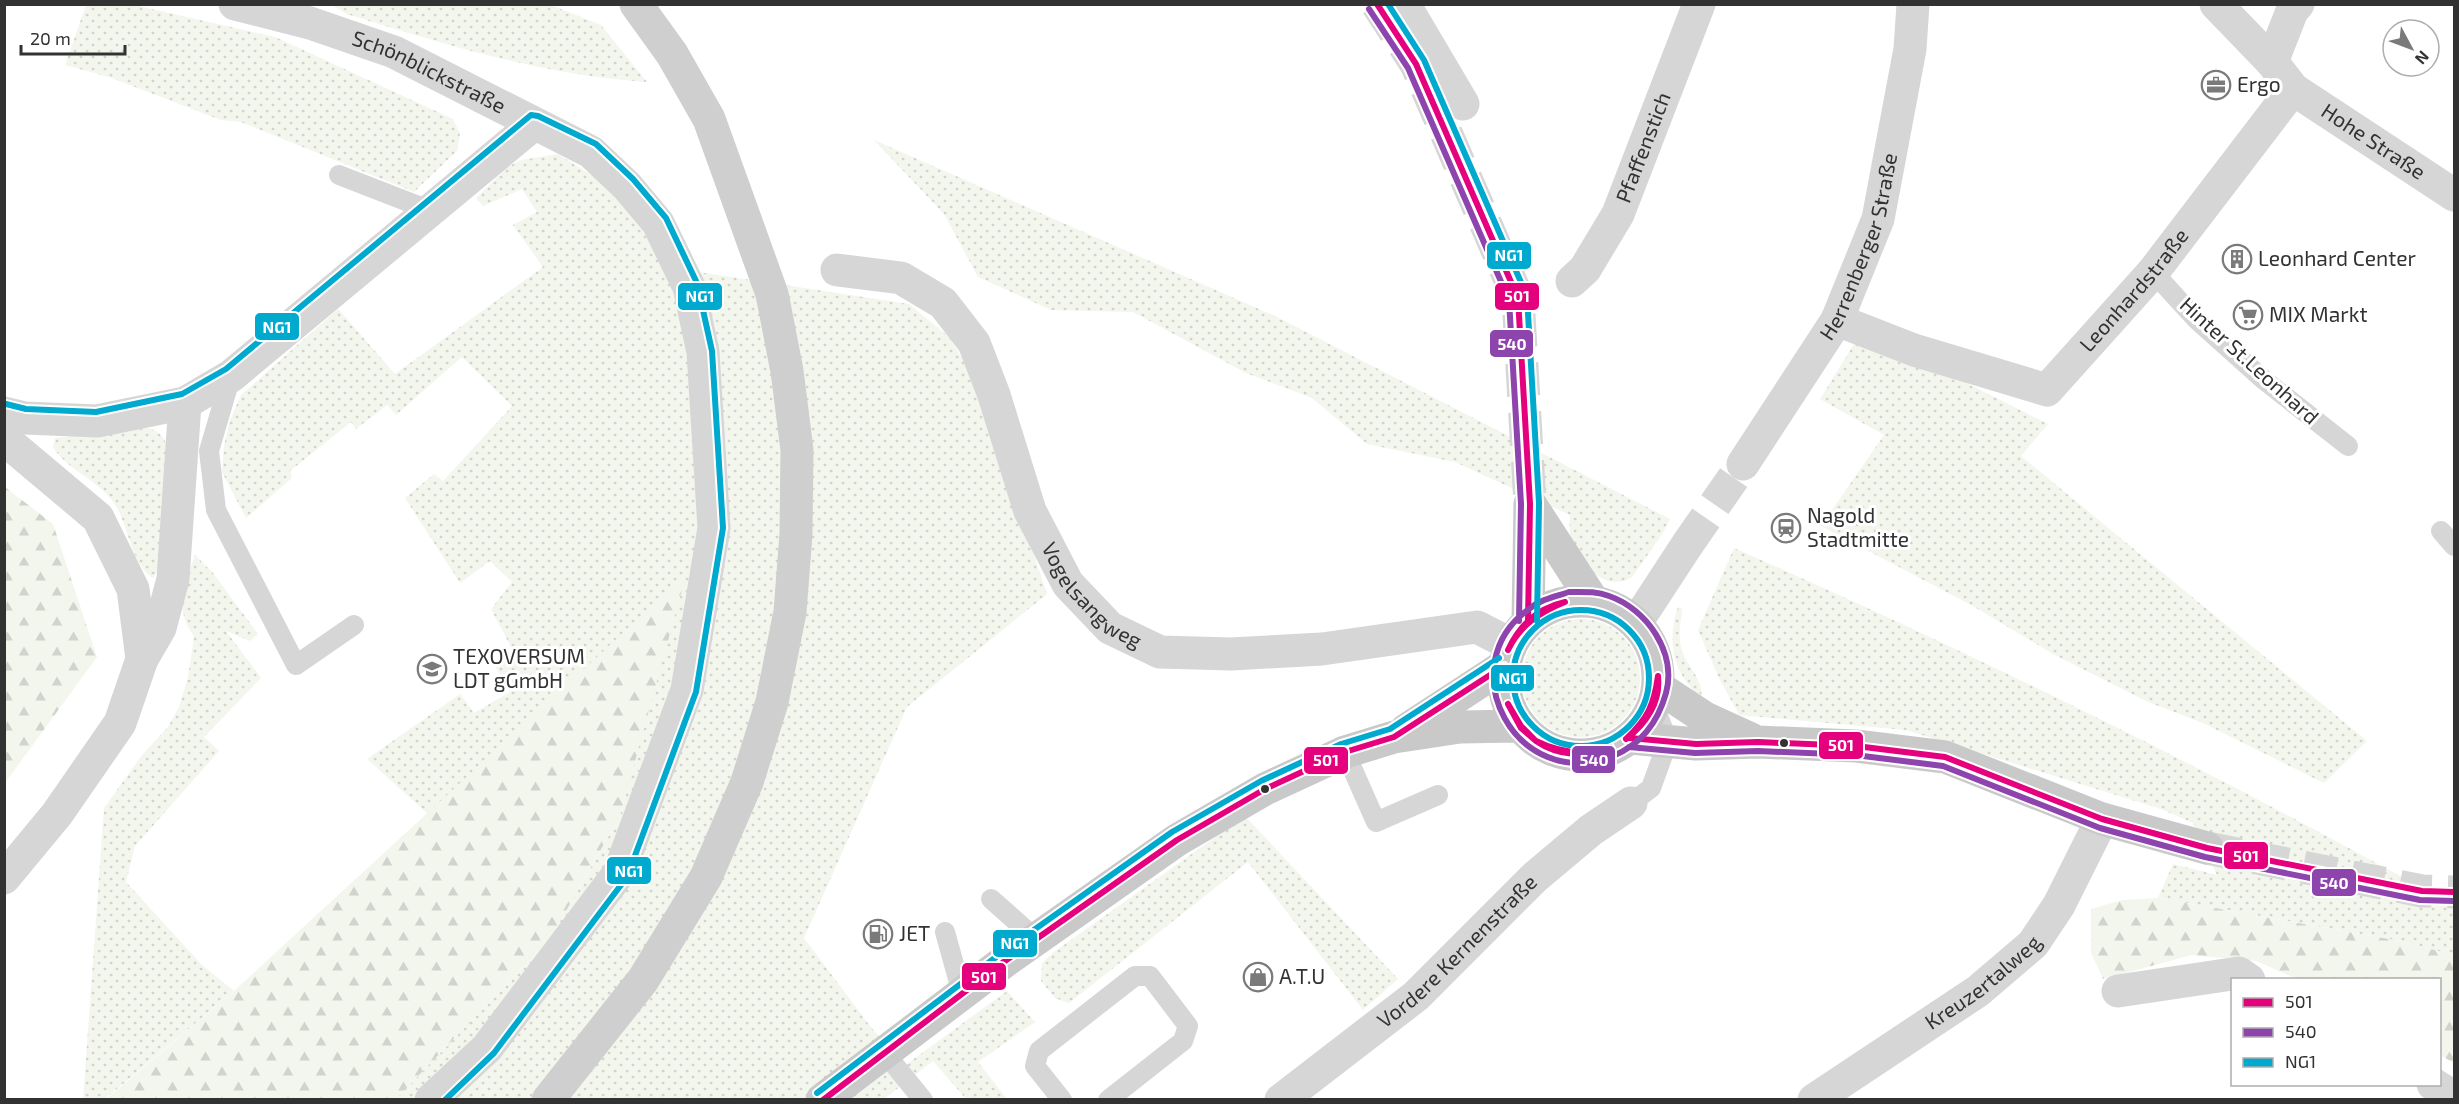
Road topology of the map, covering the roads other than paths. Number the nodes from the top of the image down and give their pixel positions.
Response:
1 (235, 4) edge
2 (636, 4) edge
3 (1404, 4) edge
4 (1699, 4) edge
5 (1912, 4) edge
6 (2216, 4) edge
7 (2298, 4) edge
8 (2272, 62) junction
9 (2293, 89) junction
10 (1463, 104) dead end
11 (534, 124) junction
12 (339, 175) dead end
13 (2454, 195) edge
14 (429, 210) junction
15 (837, 270) dead end
16 (2153, 272) junction
17 (1572, 281) dead end
18 (1837, 320) junction
19 (231, 376) junction
20 (185, 403) junction
21 (4, 413) edge
22 (4, 439) edge
23 (2348, 446) dead end
24 (1743, 464) tunnel mouth
25 (2441, 531) dead end
26 (1687, 545) tunnel mouth
27 (2454, 546) edge
28 (1593, 601) junction
29 (1636, 623) junction
30 (354, 625) dead end
31 (1514, 644) junction
32 (142, 659) junction
33 (1656, 696) junction
34 (1519, 726) junction
35 (1394, 737) junction
36 (1630, 738) junction
37 (1668, 741) junction
38 (1758, 742) junction
39 (1345, 752) junction
40 (1438, 795) dead end
41 (1631, 803) joint
42 (2102, 819) junction
43 (2206, 848) tunnel mouth
44 (4, 878) edge
45 (991, 899) dead end
46 (945, 932) dead end
47 (1036, 939) junction
48 (2246, 978) edge
49 (2118, 991) dead end
50 (962, 993) junction
51 (884, 1052) junction
52 (2436, 1086) edge
53 (2454, 1097) edge
54 (431, 1100) edge
55 (548, 1100) edge
56 (822, 1100) edge
57 (923, 1100) edge
58 (1062, 1100) edge
59 (1108, 1100) edge
60 (1281, 1100) edge
61 (1814, 1100) edge

1 - 11 street, Schönblickstraße
2 - 55 main road
3 - 10 street
4 - 17 street, Pfaffenstich
5 - 18 street, Herrenberger Straße
6 - 8 street
7 - 8 street
8 - 9 street
9 - 13 street, Hohe Straße
9 - 16 street, Leonhardstraße
11 - 14 street
11 - 54 street, Schönblickstraße
12 - 14 lane
14 - 19 street
15 - 31 street, Vogelsangweg
16 - 18 street, Leonhardstraße
16 - 23 lane, Hinter St.Leonhard
18 - 24 street, Herrenberger Straße
19 - 20 street
19 - 30 lane
20 - 21 street
20 - 32 street
22 - 32 street
25 - 27 lane
26 - 29 street
28 - 29 main road
28 - 31 main road
28 - 31 main road
29 - 33 main road
31 - 34 main road
31 - 35 main road
32 - 44 street
33 - 36 main road
33 - 37 lane
33 - 38 main road
34 - 35 main road
34 - 36 main road
35 - 39 main road
36 - 37 main road
37 - 38 main road
37 - 41 lane
38 - 42 main road
39 - 40 lane
39 - 47 main road
41 - 60 street, Vordere Kernenstraße
42 - 43 main road
42 - 61 street, Kreuzertalweg
45 - 47 lane
46 - 50 lane
47 - 50 main road
48 - 49 street
50 - 51 main road
51 - 56 main road
51 - 57 lane
52 - 53 street
58 - 59 lane

